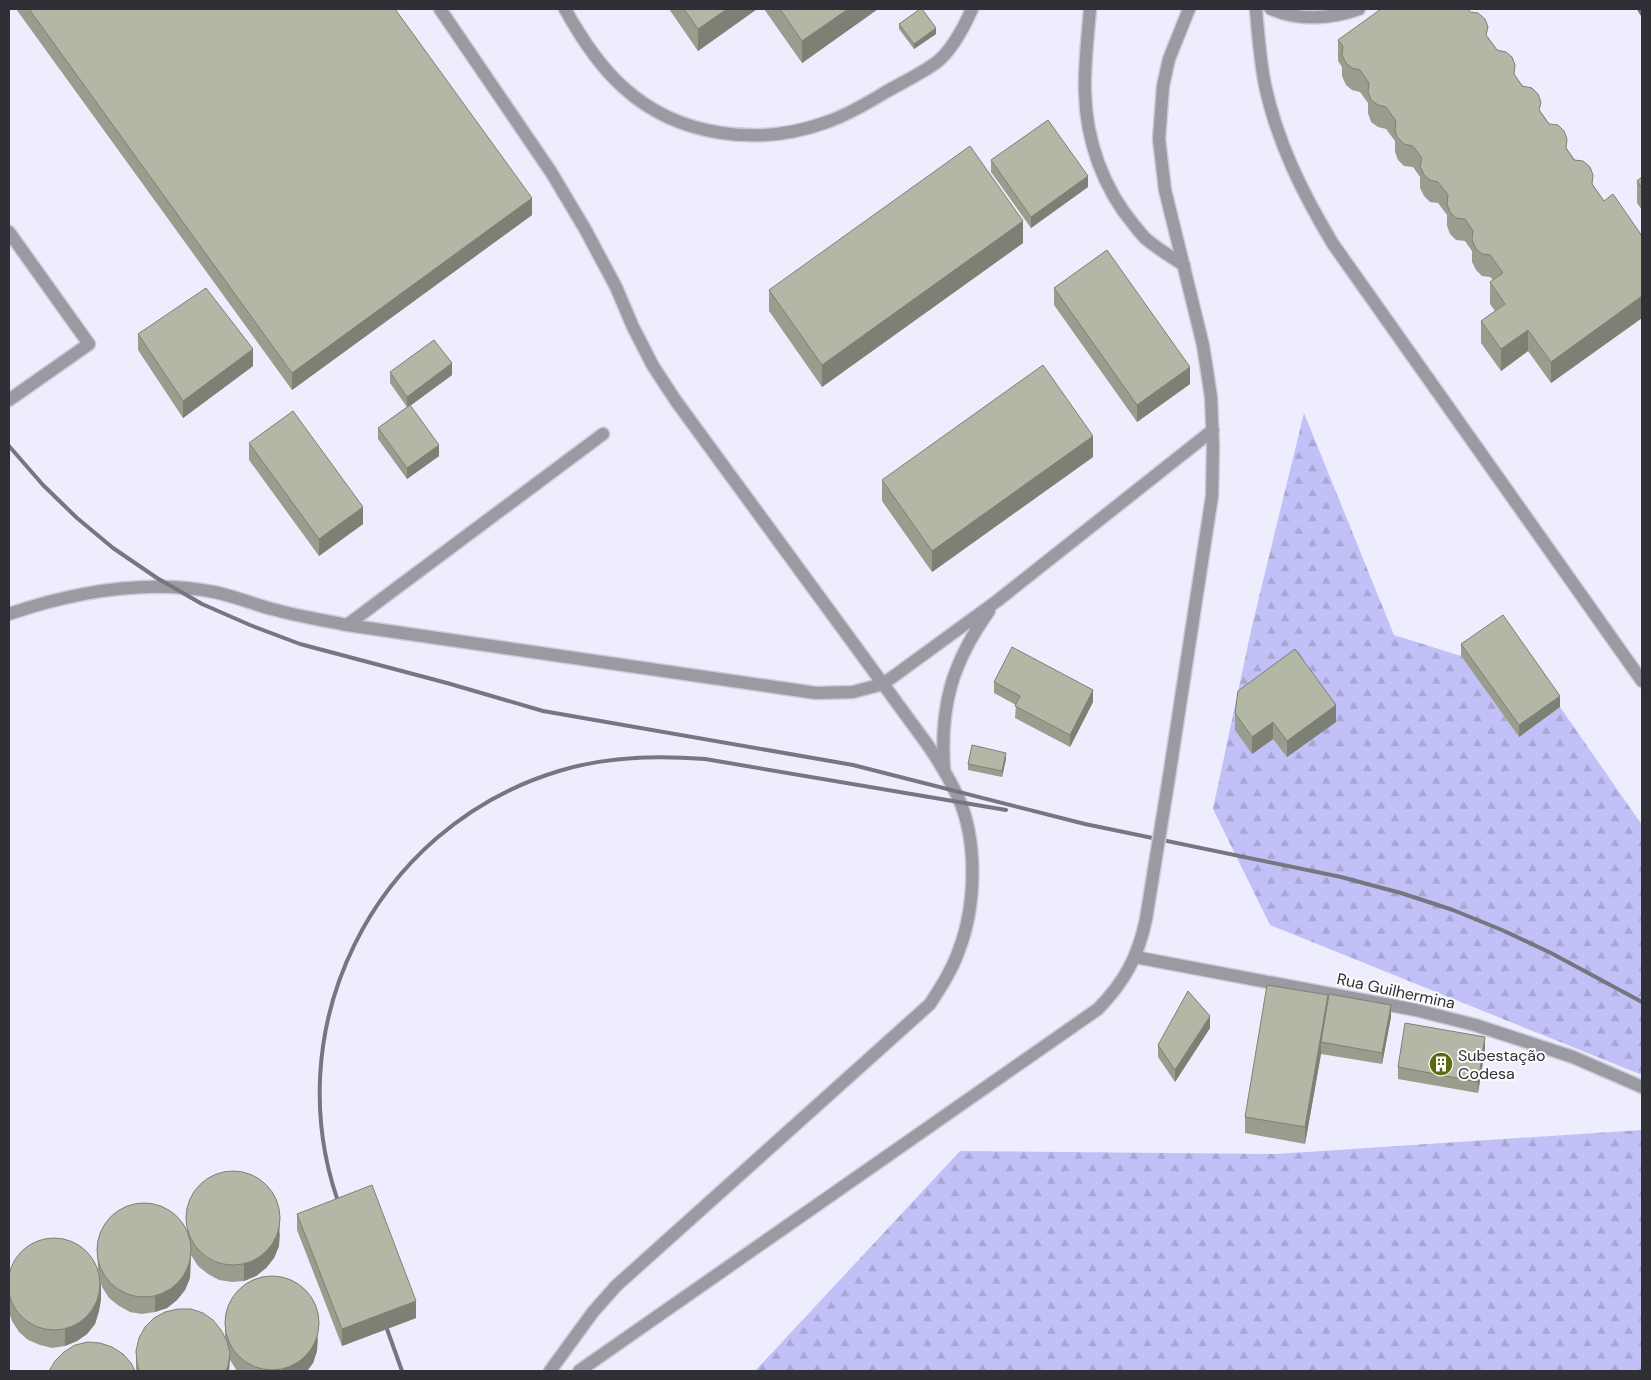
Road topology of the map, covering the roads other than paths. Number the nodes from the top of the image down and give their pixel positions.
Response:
1 (440, 9) edge
2 (565, 9) edge
3 (972, 9) edge
4 (1090, 9) edge
5 (1189, 9) edge
6 (1256, 9) edge
7 (1270, 9) edge
8 (1359, 9) edge
9 (9, 232) edge
10 (1184, 264) junction
11 (9, 400) edge
12 (1213, 430) junction
13 (603, 434) dead end
14 (997, 601) junction
15 (9, 614) edge
16 (347, 625) junction
17 (1642, 681) edge
18 (884, 684) junction
19 (945, 770) junction
20 (1135, 957) junction
21 (1642, 1087) edge
22 (550, 1371) edge
23 (579, 1371) edge

1 - 18 lane
2 - 3 lane
4 - 10 lane
5 - 10 lane
6 - 17 lane
7 - 8 lane
9 - 11 lane
10 - 12 lane
12 - 14 lane
12 - 20 lane, bridge
13 - 16 lane
14 - 18 lane
14 - 19 lane
15 - 16 lane
16 - 18 lane
18 - 19 lane
19 - 22 lane
20 - 21 lane, Rua Guilhermina
20 - 23 lane

